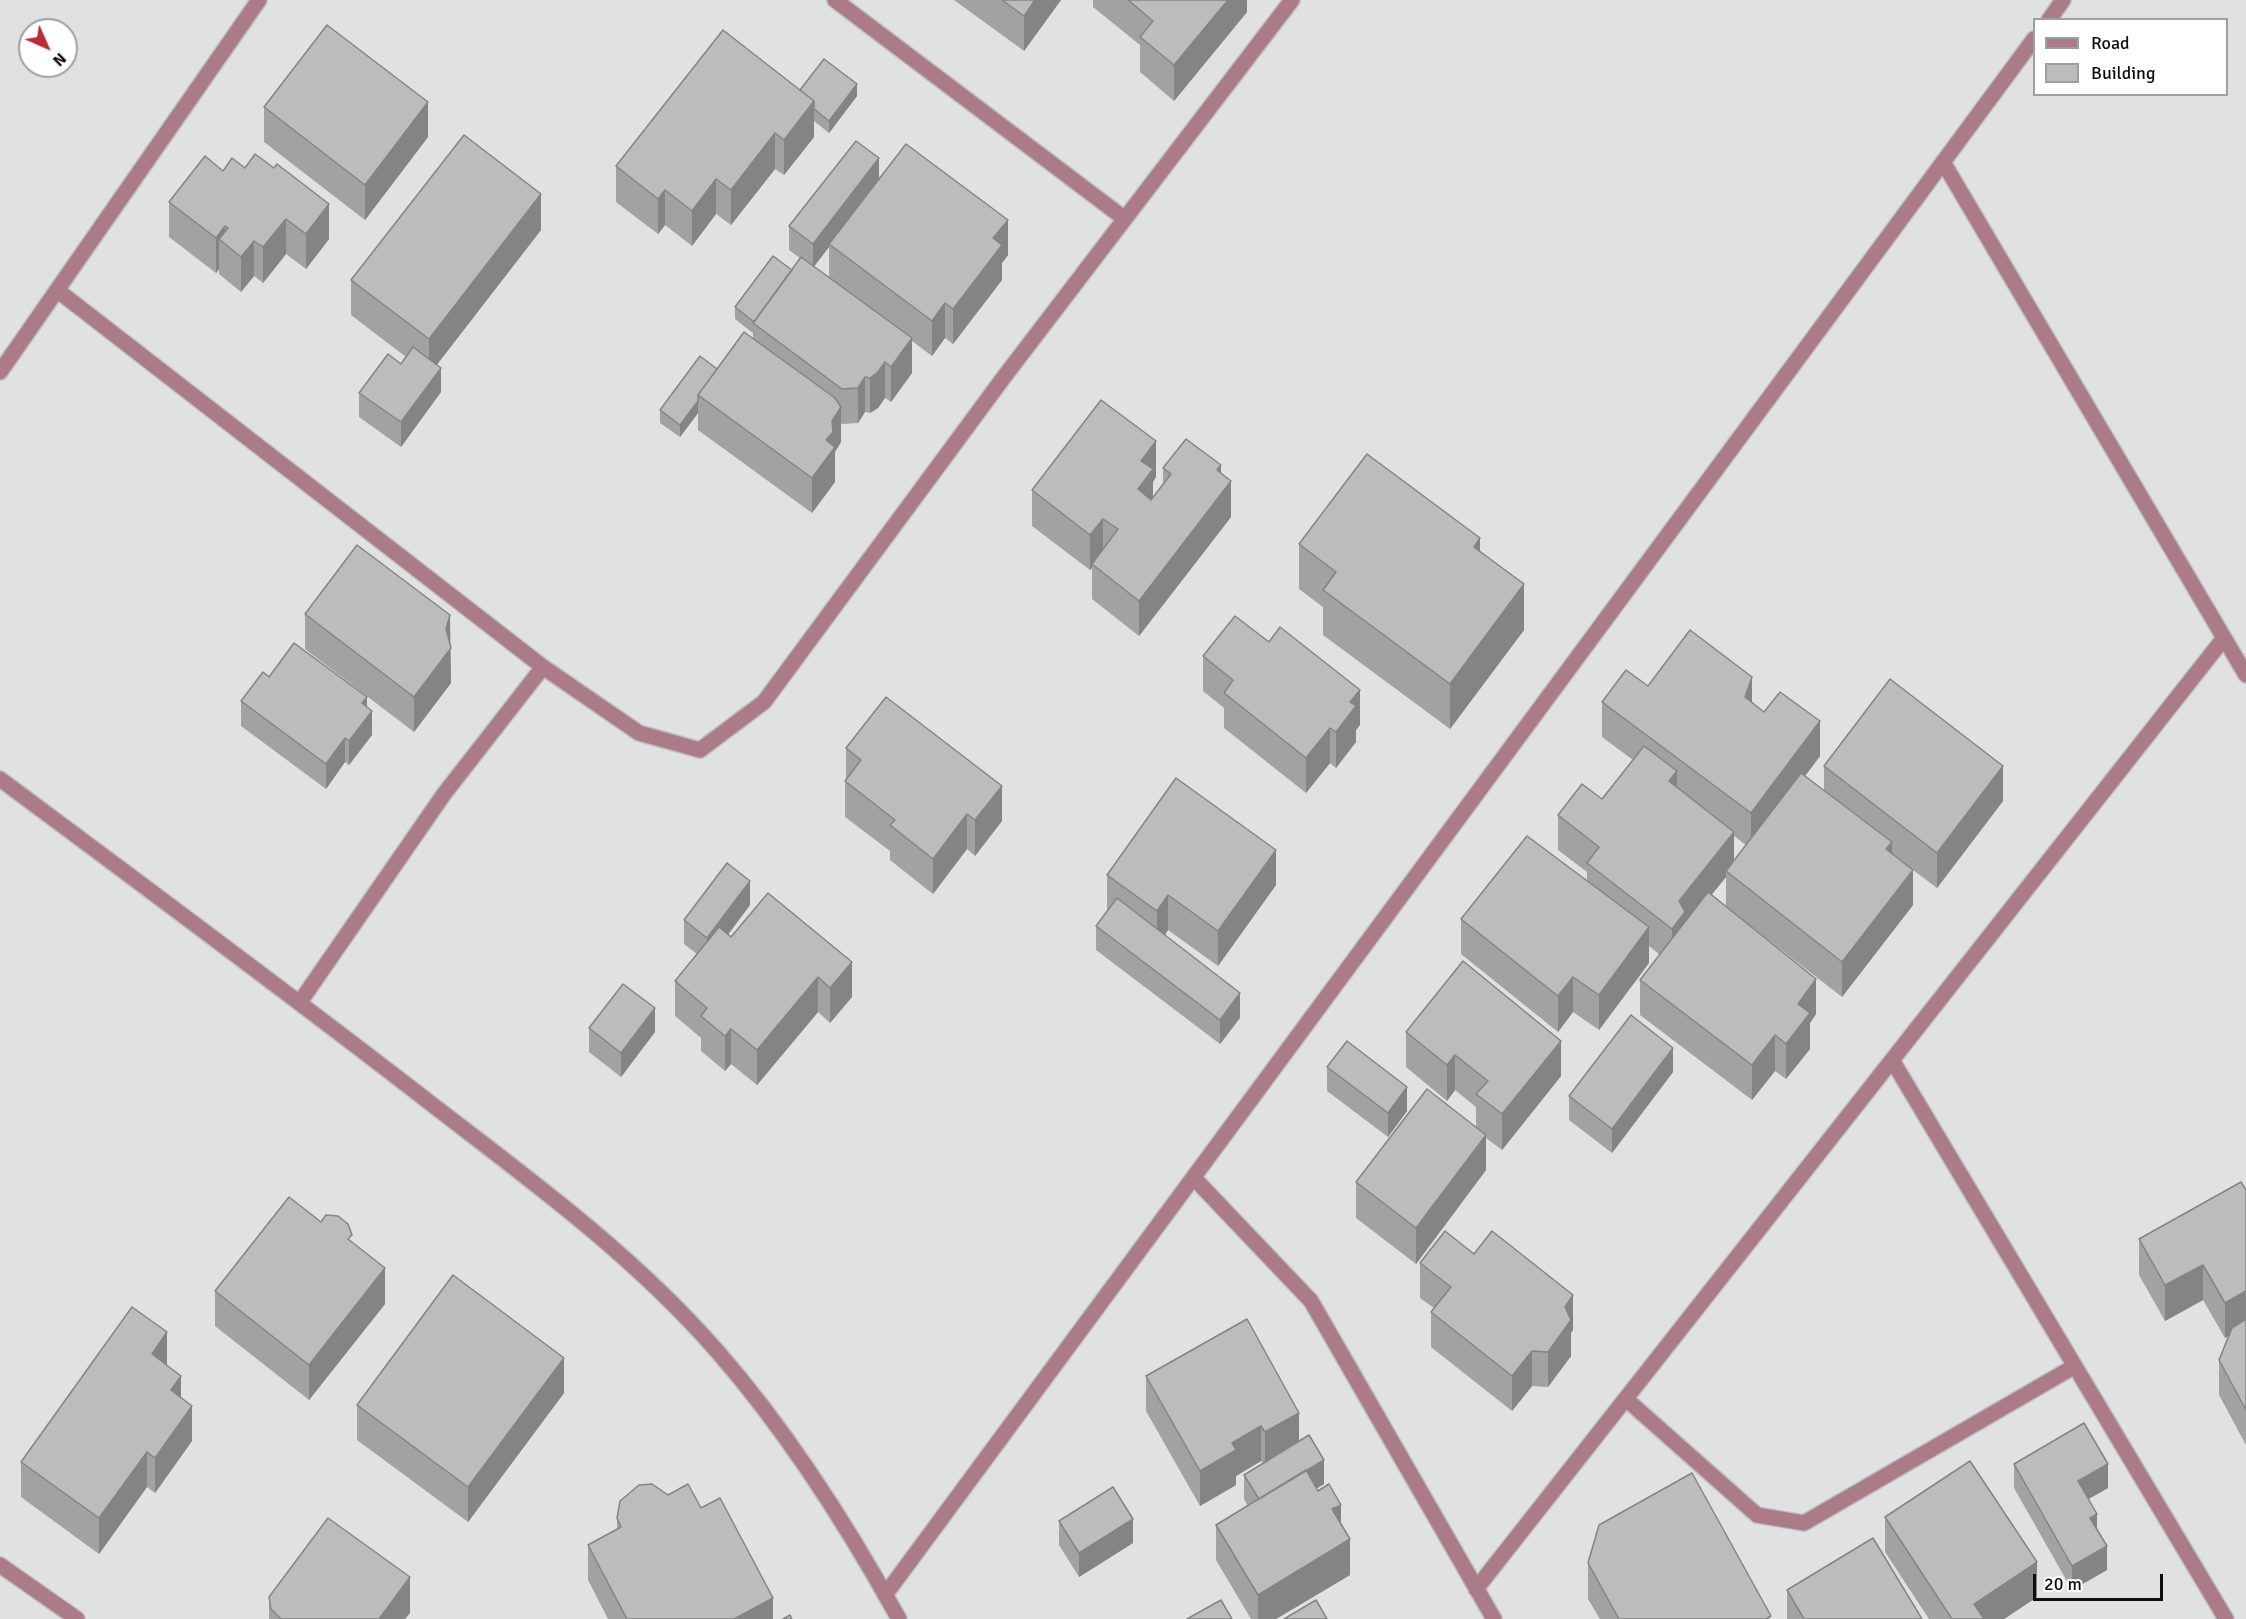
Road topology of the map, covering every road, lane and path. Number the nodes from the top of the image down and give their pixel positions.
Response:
1 (259, 0) edge
2 (835, 0) edge
3 (1292, 0) edge
4 (2063, 0) edge
5 (2050, 18) edge
6 (2033, 40) edge
7 (1943, 162) junction
8 (1125, 219) junction
9 (57, 290) junction
10 (0, 372) edge
11 (2224, 638) junction
12 (543, 667) junction
13 (2246, 675) edge
14 (0, 779) edge
15 (300, 1002) junction
16 (1892, 1060) junction
17 (1194, 1178) junction
18 (2075, 1366) junction
19 (1626, 1399) junction
20 (0, 1565) edge
21 (1476, 1589) junction
22 (885, 1595) junction
23 (77, 1619) edge
24 (898, 1619) edge
25 (1494, 1619) edge
26 (2226, 1619) edge

1 - 9 street
2 - 8 street
3 - 8 street
4 - 5 street
6 - 7 street
7 - 11 street
7 - 17 street
8 - 12 street
9 - 10 street
9 - 12 street
11 - 13 street
11 - 16 street
12 - 15 street
14 - 15 street
15 - 22 street
16 - 18 street
16 - 19 street
17 - 21 street
17 - 22 street
18 - 19 street
18 - 26 street
19 - 21 street
20 - 23 street
21 - 25 street
22 - 24 street

